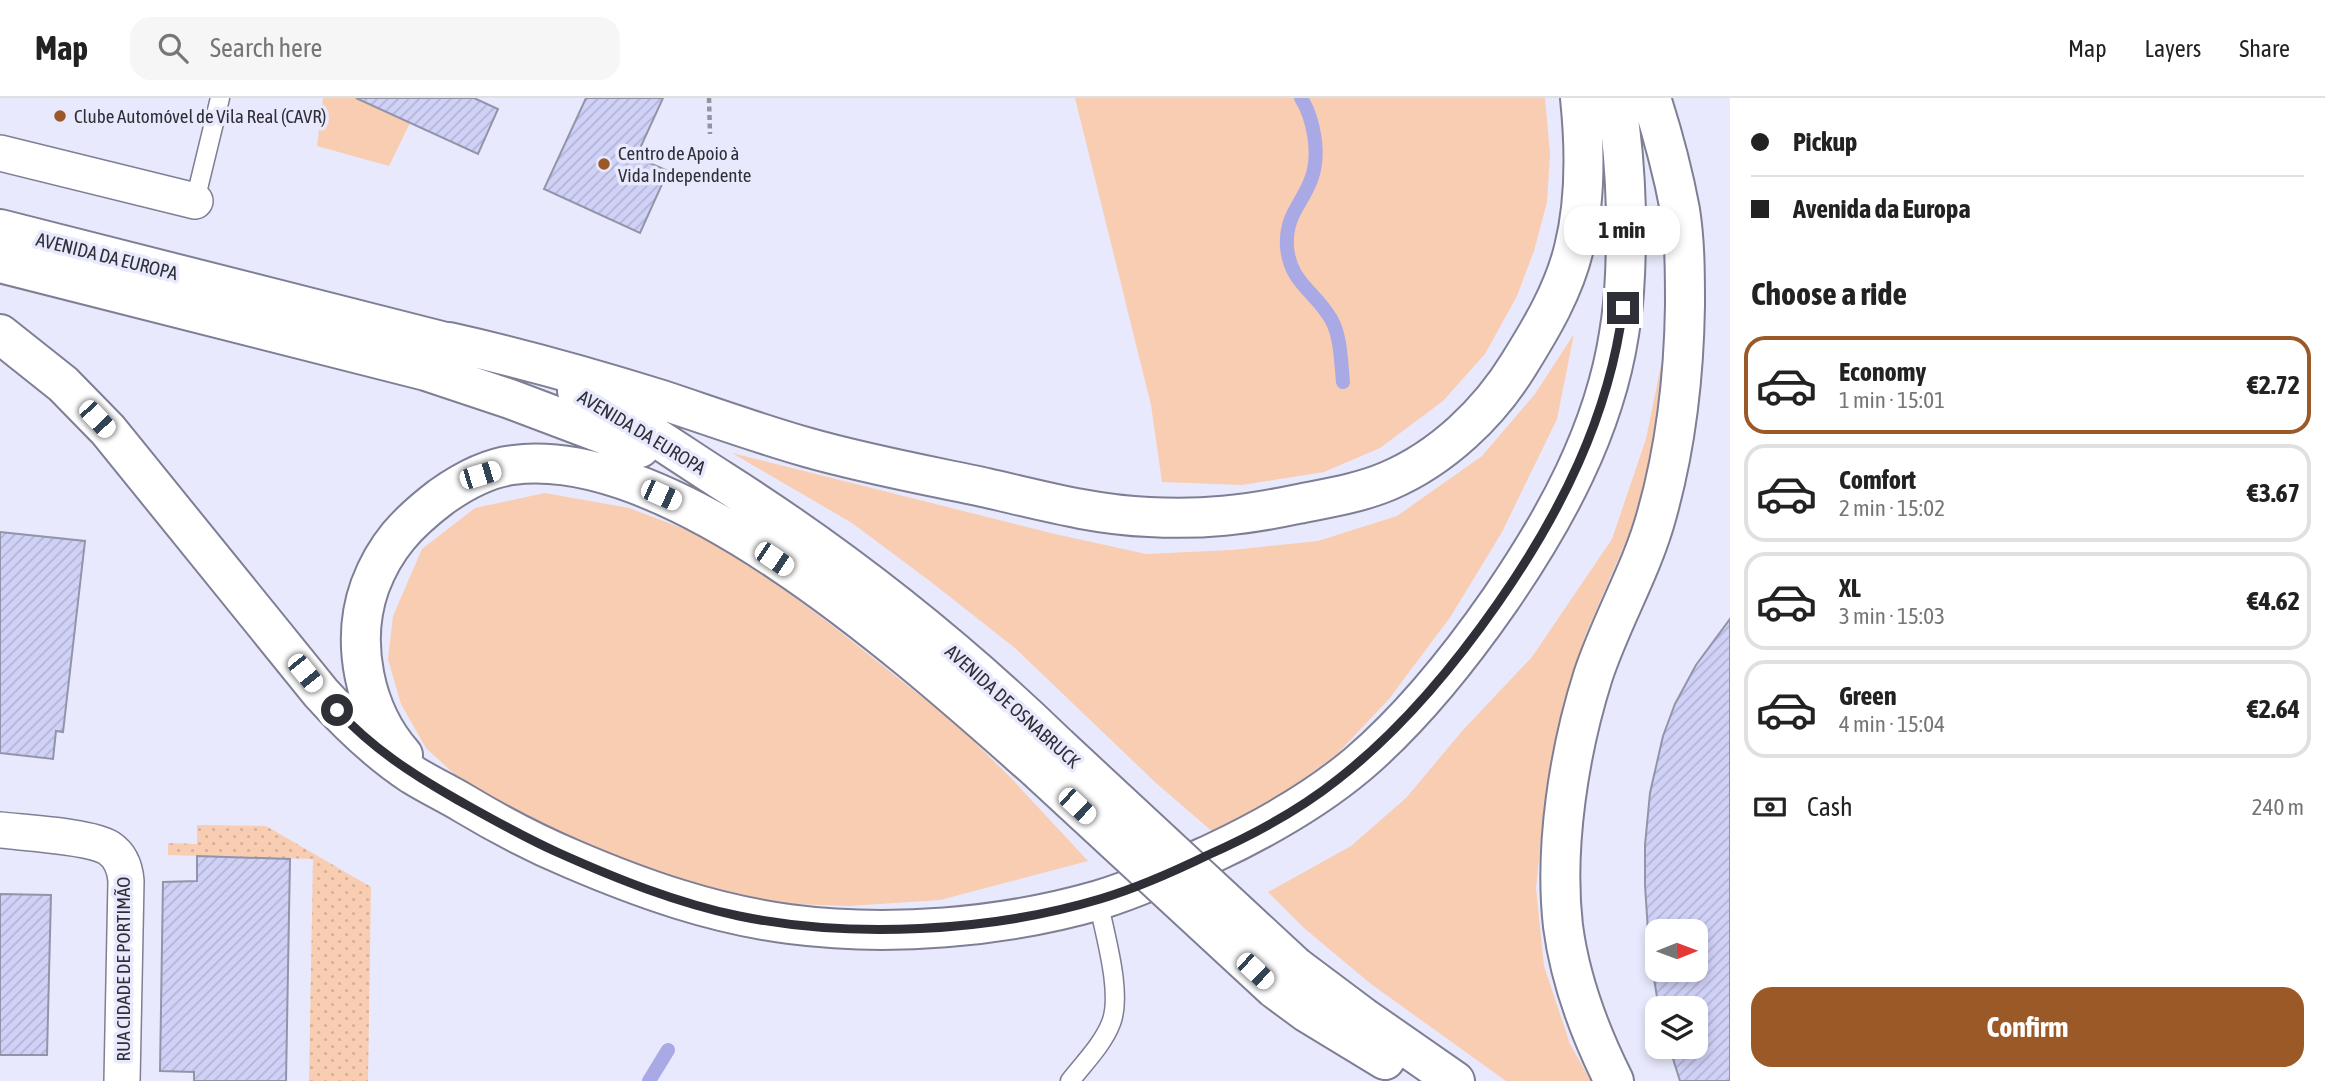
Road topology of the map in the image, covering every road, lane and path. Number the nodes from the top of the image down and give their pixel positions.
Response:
1 (220, 98) edge
2 (709, 98) edge
3 (1580, 98) edge
4 (1616, 98) edge
5 (1651, 98) edge
6 (710, 134) dead end
7 (0, 153) edge
8 (195, 201) joint
9 (0, 229) edge
10 (0, 263) edge
11 (0, 334) edge
12 (449, 342) junction
13 (720, 480) junction
14 (1047, 757) junction
15 (457, 799) junction
16 (0, 830) edge
17 (1098, 900) junction
18 (1285, 978) junction
19 (122, 1081) edge
20 (1070, 1081) edge
21 (1427, 1081) edge
22 (1455, 1081) edge
23 (1614, 1081) edge

1 - 8 lane
2 - 6 path
3 - 12 main road
4 - 17 main road
5 - 23 main road
7 - 8 street
9 - 12 main road, AVENIDA DA EUROPA
10 - 13 main road, AVENIDA DA EUROPA
11 - 15 main road
12 - 13 main road, AVENIDA DA EUROPA
13 - 14 main road, AVENIDA DE OSNABRUCK
14 - 15 main road
14 - 18 main road, AVENIDA DE OSNABRUCK, bridge
15 - 17 main road
16 - 19 street, RUA CIDADE DE PORTIMÃO
17 - 20 lane
18 - 21 main road
18 - 22 main road, AVENIDA DE OSNABRUCK

